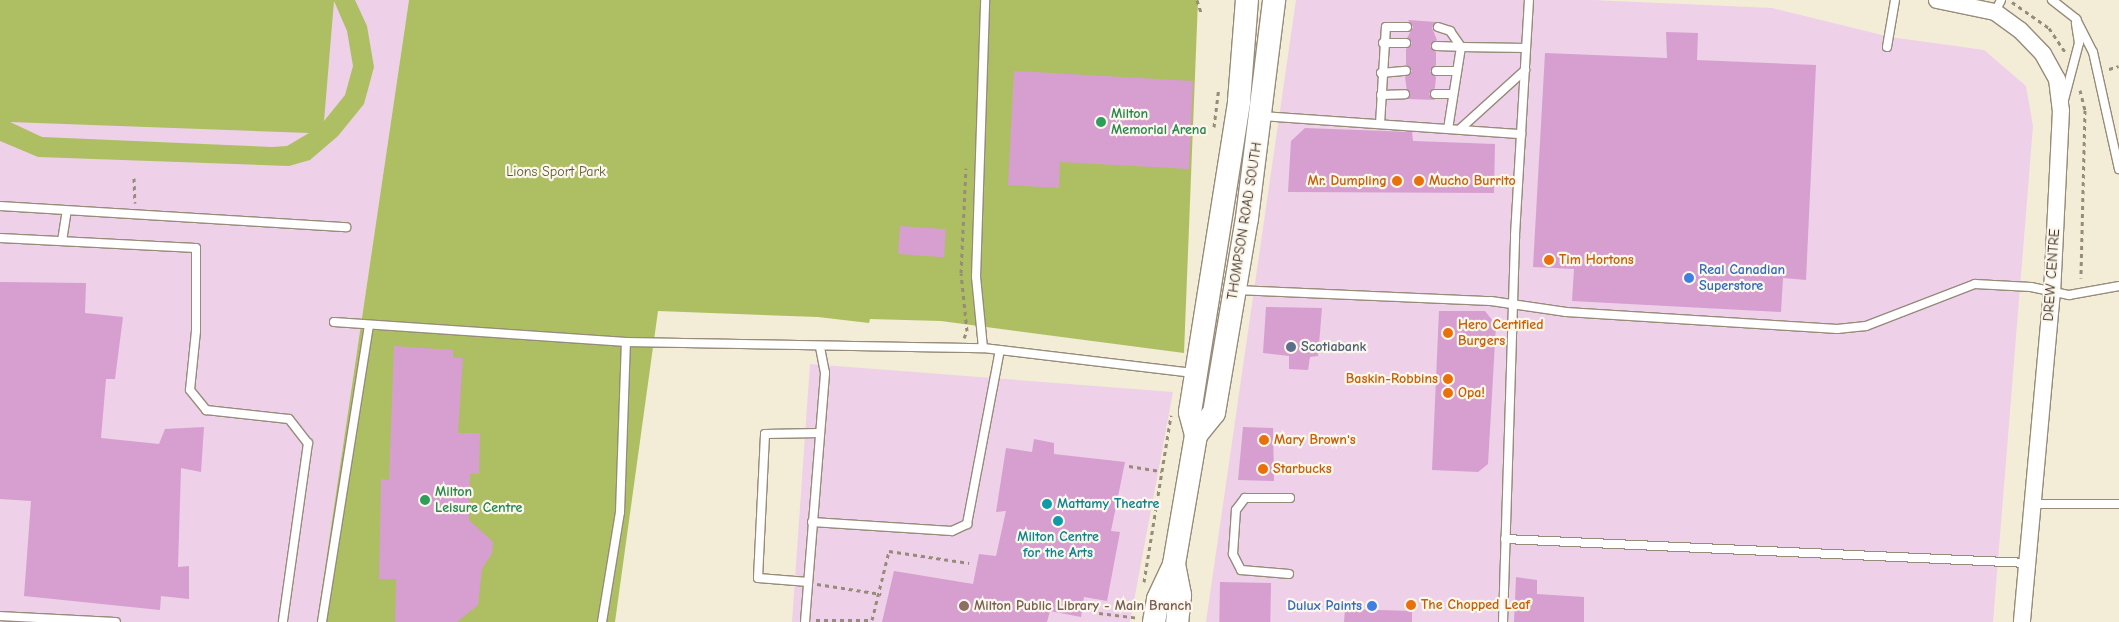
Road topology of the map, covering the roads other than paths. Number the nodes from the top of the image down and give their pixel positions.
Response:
1 (985, 0) edge
2 (1247, 0) edge
3 (1274, 0) edge
4 (1529, 0) edge
5 (1895, 0) edge
6 (1937, 0) edge
7 (2052, 0) edge
8 (1998, 6) edge
9 (2076, 19) junction
10 (1438, 26) dead end
11 (1407, 27) dead end
12 (1384, 43) junction
13 (1406, 43) dead end
14 (1436, 46) dead end
15 (1461, 47) junction
16 (1887, 47) dead end
17 (1526, 48) junction
18 (1525, 70) junction
19 (1406, 71) dead end
20 (1436, 71) dead end
21 (1457, 71) junction
22 (1381, 73) junction
23 (1405, 94) dead end
24 (1435, 94) dead end
25 (1453, 94) junction
26 (1380, 95) junction
27 (2062, 110) junction
28 (1260, 116) junction
29 (1380, 124) junction
30 (1448, 129) junction
31 (1460, 129) junction
32 (1521, 134) junction
33 (2119, 169) edge
34 (0, 206) edge
35 (66, 211) junction
36 (346, 228) dead end
37 (0, 238) edge
38 (62, 241) junction
39 (2119, 286) edge
40 (1234, 290) junction
41 (2052, 291) junction
42 (1513, 305) junction
43 (334, 322) dead end
44 (369, 326) junction
45 (626, 342) junction
46 (820, 348) junction
47 (983, 348) junction
48 (1000, 350) junction
49 (1196, 373) junction
50 (820, 433) junction
51 (1196, 435) junction
52 (1290, 498) dead end
53 (2032, 504) junction
54 (2119, 504) edge
55 (812, 522) junction
56 (1505, 539) junction
57 (2027, 563) junction
58 (1174, 564) junction
59 (1289, 574) dead end
60 (808, 582) junction
61 (0, 616) edge
62 (1146, 620) edge
63 (805, 621) edge
64 (116, 622) edge
65 (283, 622) edge
66 (322, 622) edge
67 (602, 622) edge
68 (1177, 622) edge
69 (1503, 622) edge
70 (2022, 622) edge

1 - 47 lane
2 - 49 main road, THOMPSON ROAD SOUTH
3 - 28 main road, THOMPSON ROAD SOUTH
4 - 17 lane
5 - 16 lane
6 - 8 street, DREW CENTRE
7 - 9 lane
8 - 27 street, DREW CENTRE
9 - 27 lane
9 - 33 lane
10 - 15 lane
11 - 12 lane
12 - 13 lane
12 - 22 lane
14 - 15 lane
15 - 17 lane
15 - 21 lane
17 - 18 lane
18 - 31 lane
18 - 32 lane
19 - 22 lane
20 - 21 lane
21 - 25 lane
22 - 26 lane
23 - 26 lane
24 - 25 lane
25 - 30 lane
26 - 29 lane
27 - 41 street, DREW CENTRE
28 - 29 lane
28 - 40 main road, THOMPSON ROAD SOUTH
29 - 30 lane
30 - 31 lane
31 - 32 lane
32 - 42 lane
34 - 35 lane
35 - 36 lane
35 - 38 lane
37 - 38 lane
38 - 65 lane
39 - 41 lane
40 - 42 lane
40 - 51 main road, THOMPSON ROAD SOUTH
41 - 42 lane
41 - 53 street, DREW CENTRE
42 - 56 lane
43 - 44 lane
44 - 45 lane
44 - 66 lane
45 - 46 lane
45 - 67 lane
46 - 47 lane
46 - 50 lane
47 - 48 lane
48 - 49 lane
48 - 55 lane
49 - 51 main road, THOMPSON ROAD SOUTH
50 - 55 lane
50 - 60 lane
51 - 58 main road, THOMPSON ROAD SOUTH
52 - 59 lane
53 - 54 lane
53 - 57 street, DREW CENTRE
55 - 60 lane
56 - 57 lane
56 - 69 lane
57 - 70 street, DREW CENTRE
58 - 62 main road, THOMPSON ROAD SOUTH
58 - 68 main road, THOMPSON ROAD SOUTH
60 - 63 lane
61 - 64 lane

